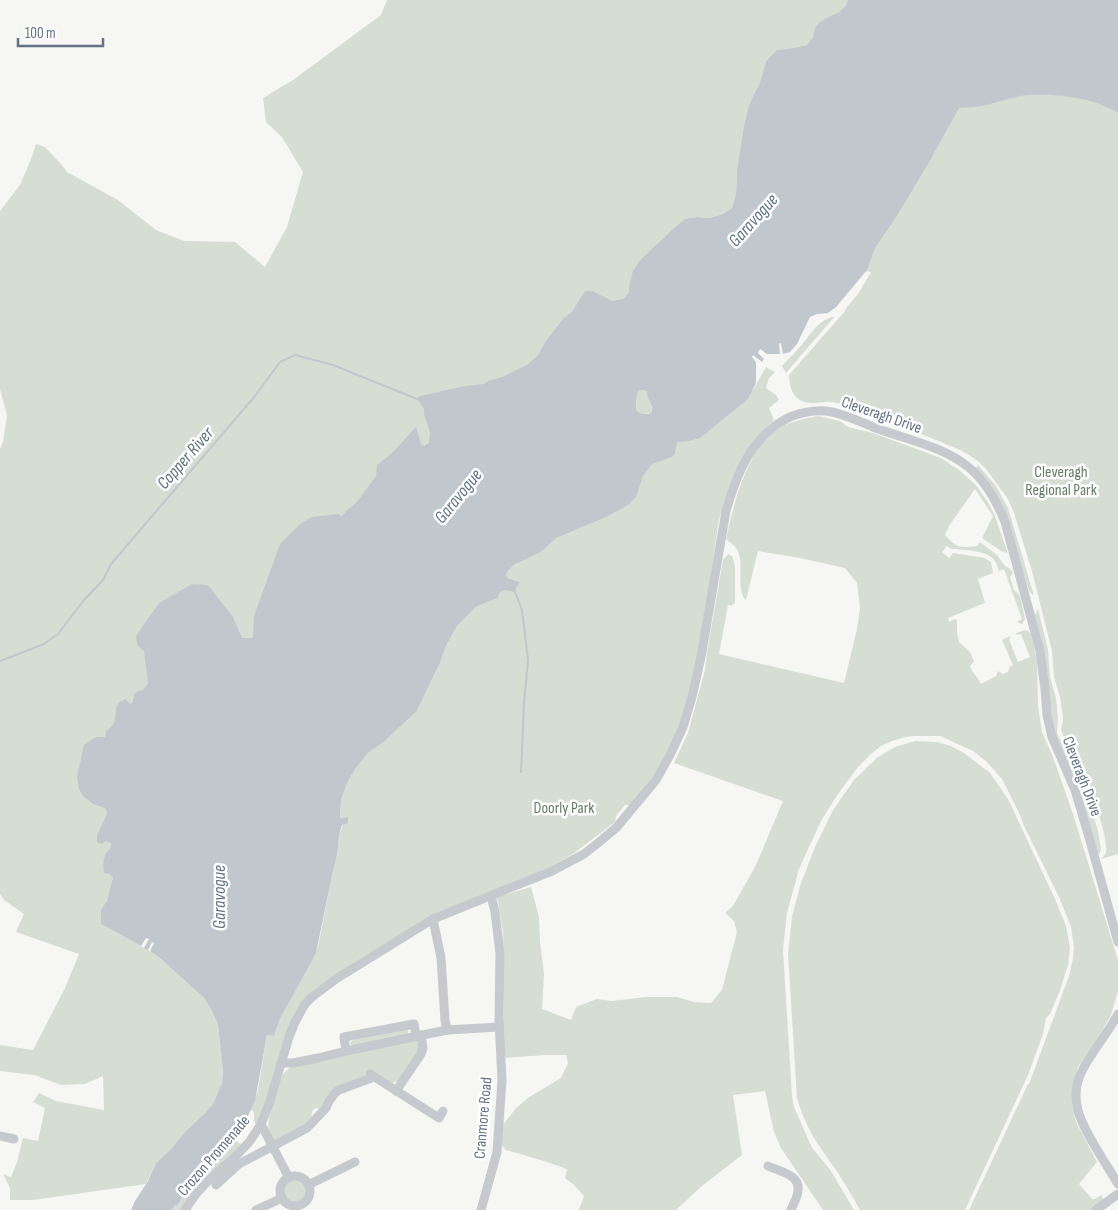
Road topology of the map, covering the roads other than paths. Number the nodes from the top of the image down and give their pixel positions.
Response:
1 (491, 896) junction
2 (433, 919) junction
3 (1118, 942) edge
4 (1118, 1014) edge
5 (499, 1027) junction
6 (447, 1030) junction
7 (418, 1036) junction
8 (346, 1051) junction
9 (281, 1063) junction
10 (396, 1091) junction
11 (443, 1111) dead end
12 (261, 1124) junction
13 (0, 1136) edge
14 (14, 1139) dead end
15 (273, 1147) junction
16 (355, 1162) dead end
17 (768, 1166) dead end
18 (289, 1178) junction
19 (1118, 1184) edge
20 (216, 1185) dead end
21 (308, 1185) junction
22 (1115, 1197) edge
23 (282, 1198) junction
24 (303, 1207) edge
25 (185, 1210) edge
26 (256, 1210) edge
27 (481, 1210) edge
28 (791, 1210) edge
29 (1096, 1210) edge

1 - 2 street
1 - 3 street, Cleveragh Drive
1 - 5 street
2 - 6 street
2 - 9 street
4 - 19 street
5 - 6 street
5 - 27 street, Cranmore Road
6 - 7 street
7 - 8 street
7 - 8 street
7 - 10 street
8 - 9 street
9 - 12 street, Crozon Promenade
10 - 11 street
10 - 15 street
12 - 15 street
12 - 25 street, Crozon Promenade
13 - 14 street
15 - 18 street
15 - 20 street
16 - 21 street
17 - 28 street
18 - 21 street
18 - 23 street
21 - 24 street
22 - 29 street
23 - 24 street
23 - 26 street

